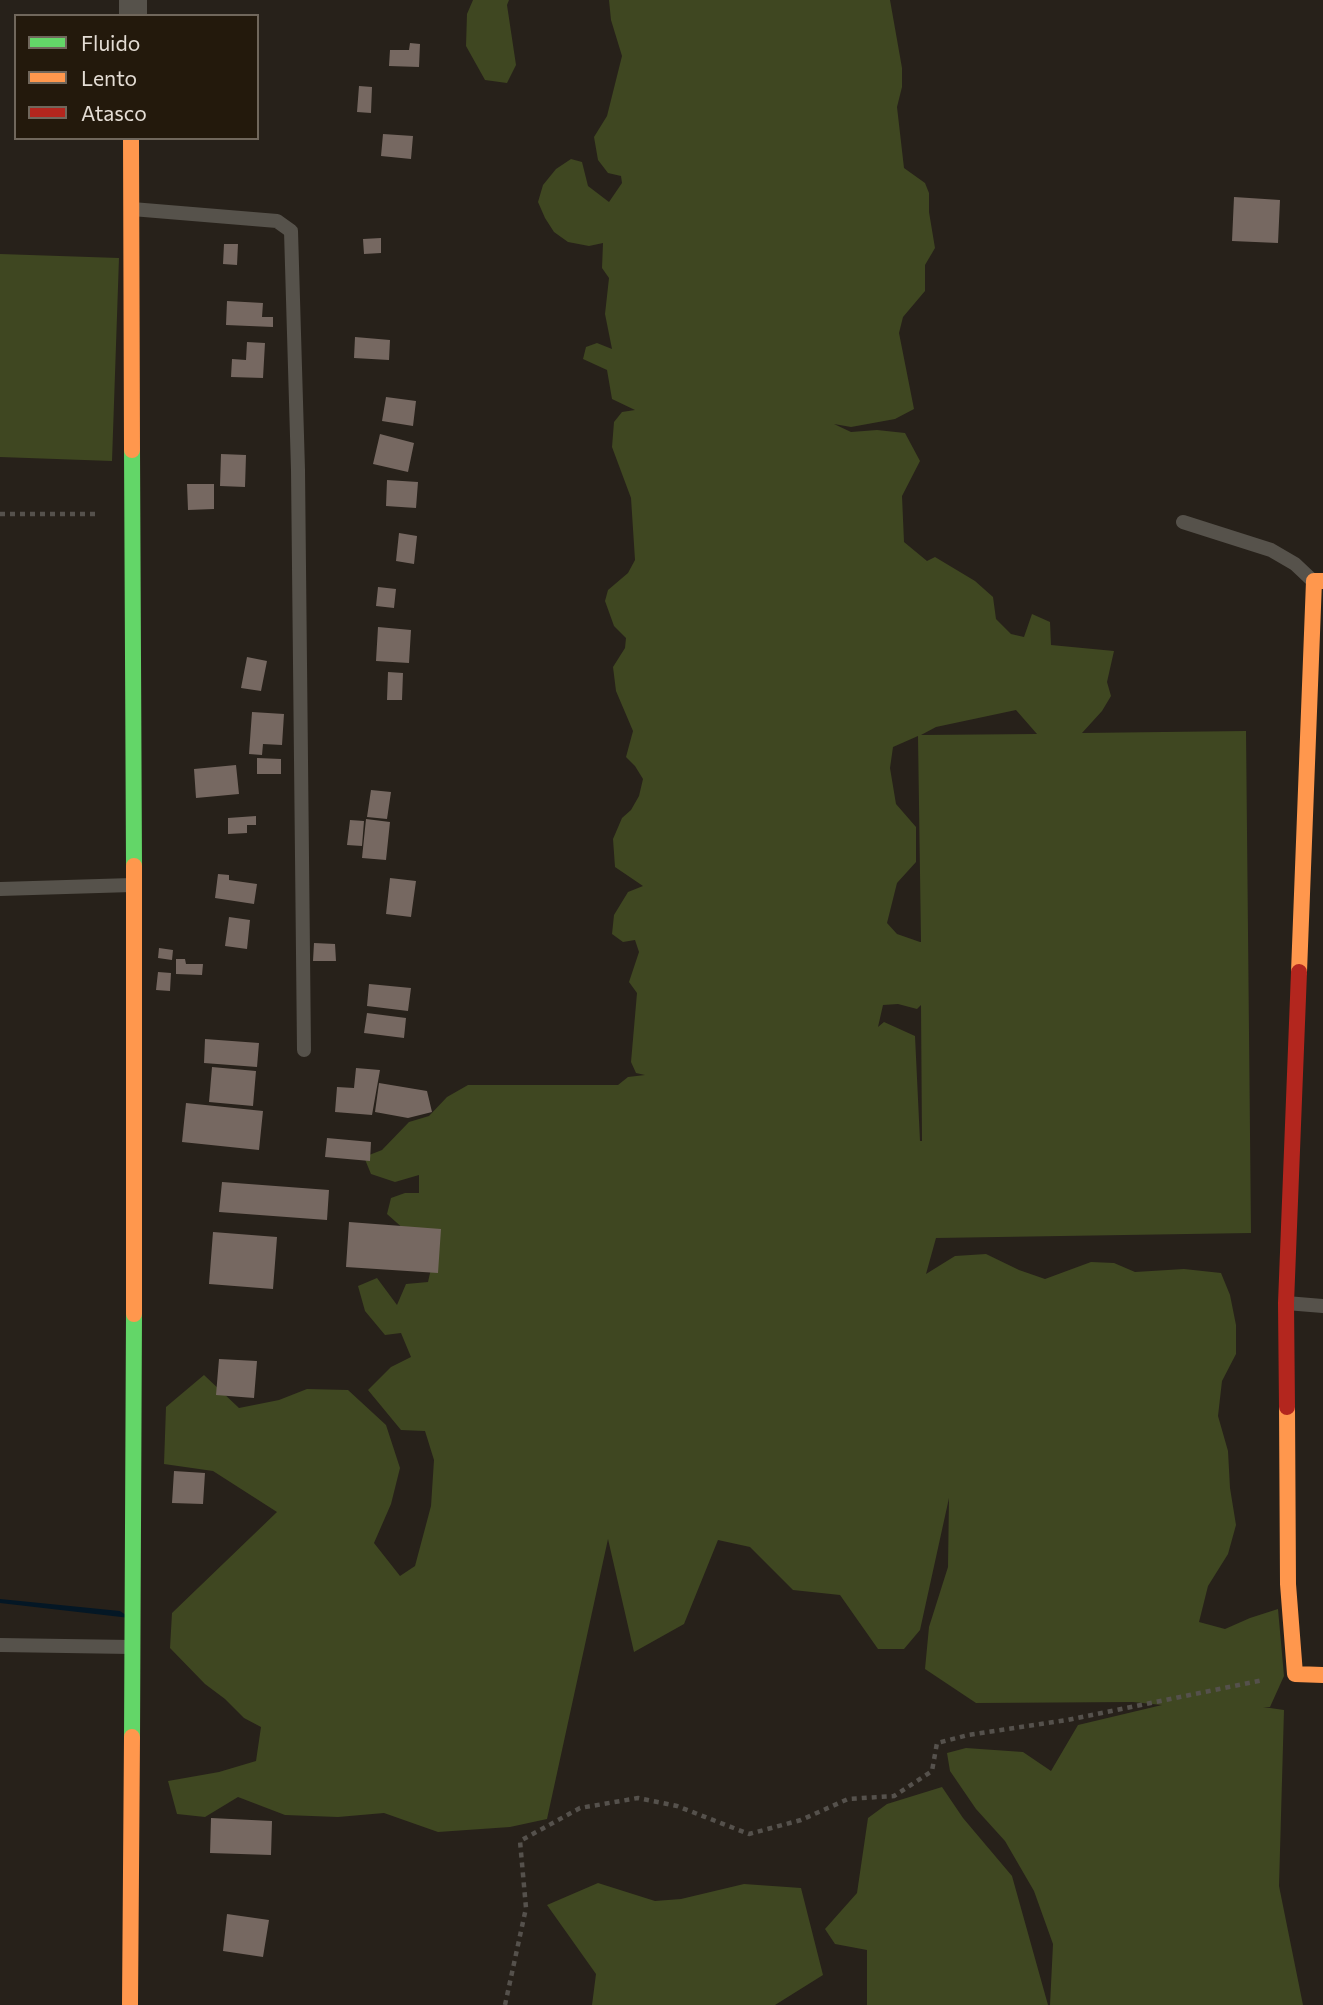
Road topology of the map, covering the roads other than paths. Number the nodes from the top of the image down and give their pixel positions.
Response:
1 (131, 140) edge
2 (130, 209) junction
3 (1182, 522) dead end
4 (1318, 581) edge
5 (134, 884) junction
6 (0, 889) edge
7 (304, 1049) dead end
8 (1286, 1303) junction
9 (1323, 1306) edge
10 (0, 1644) edge
11 (132, 1647) junction
12 (1323, 1675) edge
13 (130, 2005) edge

1 - 2 street
2 - 5 street
2 - 7 lane
3 - 4 lane
4 - 8 street
5 - 6 lane
5 - 11 street
8 - 9 lane
8 - 12 street
10 - 11 lane
11 - 13 street

